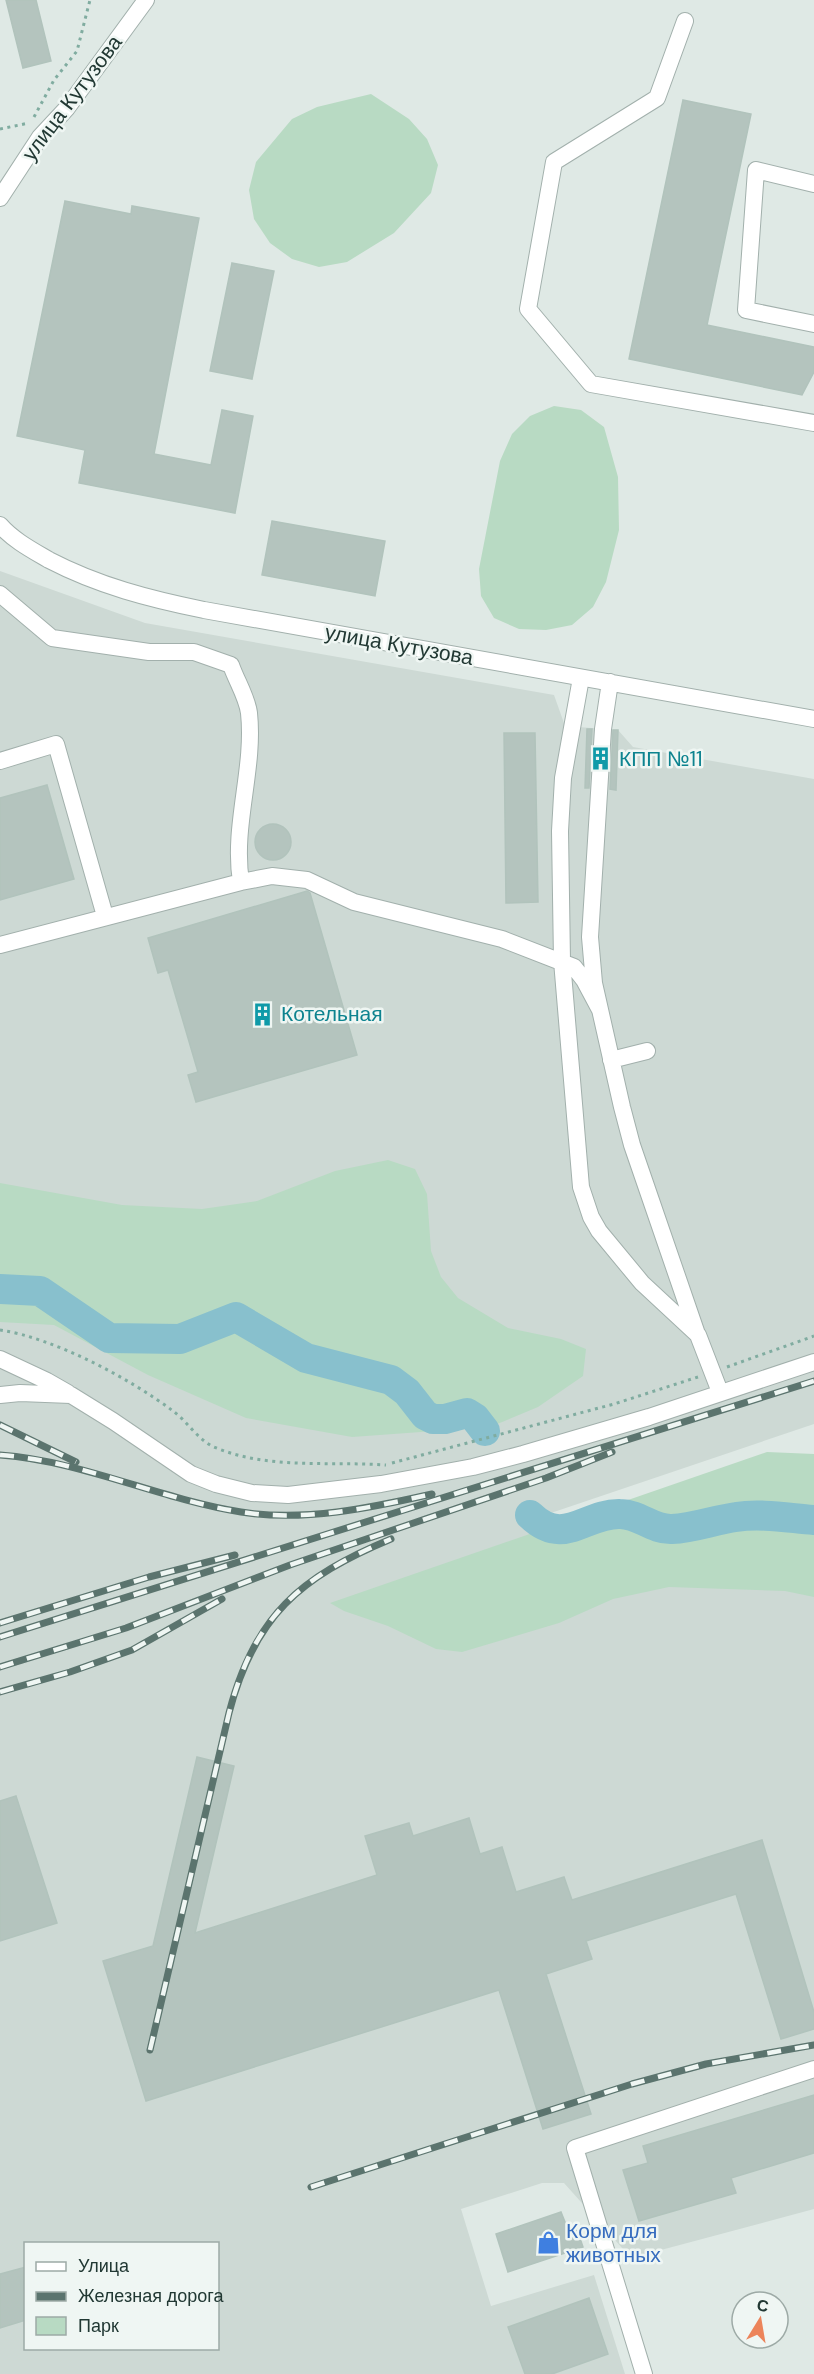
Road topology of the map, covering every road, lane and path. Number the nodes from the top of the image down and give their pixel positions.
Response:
1 (90, 0) edge
2 (146, 0) edge
3 (685, 21) dead end
4 (31, 122) junction
5 (0, 129) edge
6 (40, 137) junction
7 (814, 184) edge
8 (0, 198) edge
9 (814, 324) edge
10 (814, 423) edge
11 (0, 525) edge
12 (0, 594) edge
13 (581, 678) junction
14 (610, 682) junction
15 (814, 719) edge
16 (0, 761) edge
17 (241, 882) junction
18 (105, 916) junction
19 (590, 937) junction
20 (0, 945) edge
21 (562, 961) junction
22 (581, 977) junction
23 (600, 1010) junction
24 (568, 1036) junction
25 (647, 1051) dead end
26 (611, 1060) junction
27 (0, 1330) edge
28 (698, 1335) junction
29 (814, 1336) edge
30 (0, 1359) edge
31 (814, 1362) edge
32 (712, 1372) junction
33 (720, 1392) junction
34 (0, 1395) edge
35 (71, 1395) junction
36 (814, 2069) edge
37 (644, 2374) edge

1 - 4 path
2 - 6 street, улица Кутузова
3 - 10 street
4 - 5 path
4 - 6 path
6 - 8 street, улица Кутузова
7 - 9 street
11 - 13 street, улица Кутузова
12 - 17 street
13 - 14 street, улица Кутузова
13 - 21 street
14 - 15 street, улица Кутузова
14 - 19 street
16 - 18 street
17 - 18 street
17 - 21 street
18 - 20 street
19 - 22 street
19 - 23 street
21 - 22 street
21 - 24 street
22 - 23 street
22 - 24 street
23 - 26 street
24 - 28 street
25 - 26 street
26 - 28 street
27 - 32 path
28 - 32 street
29 - 32 path
30 - 35 street
31 - 33 street
32 - 33 street
33 - 35 street
34 - 35 street
36 - 37 street

